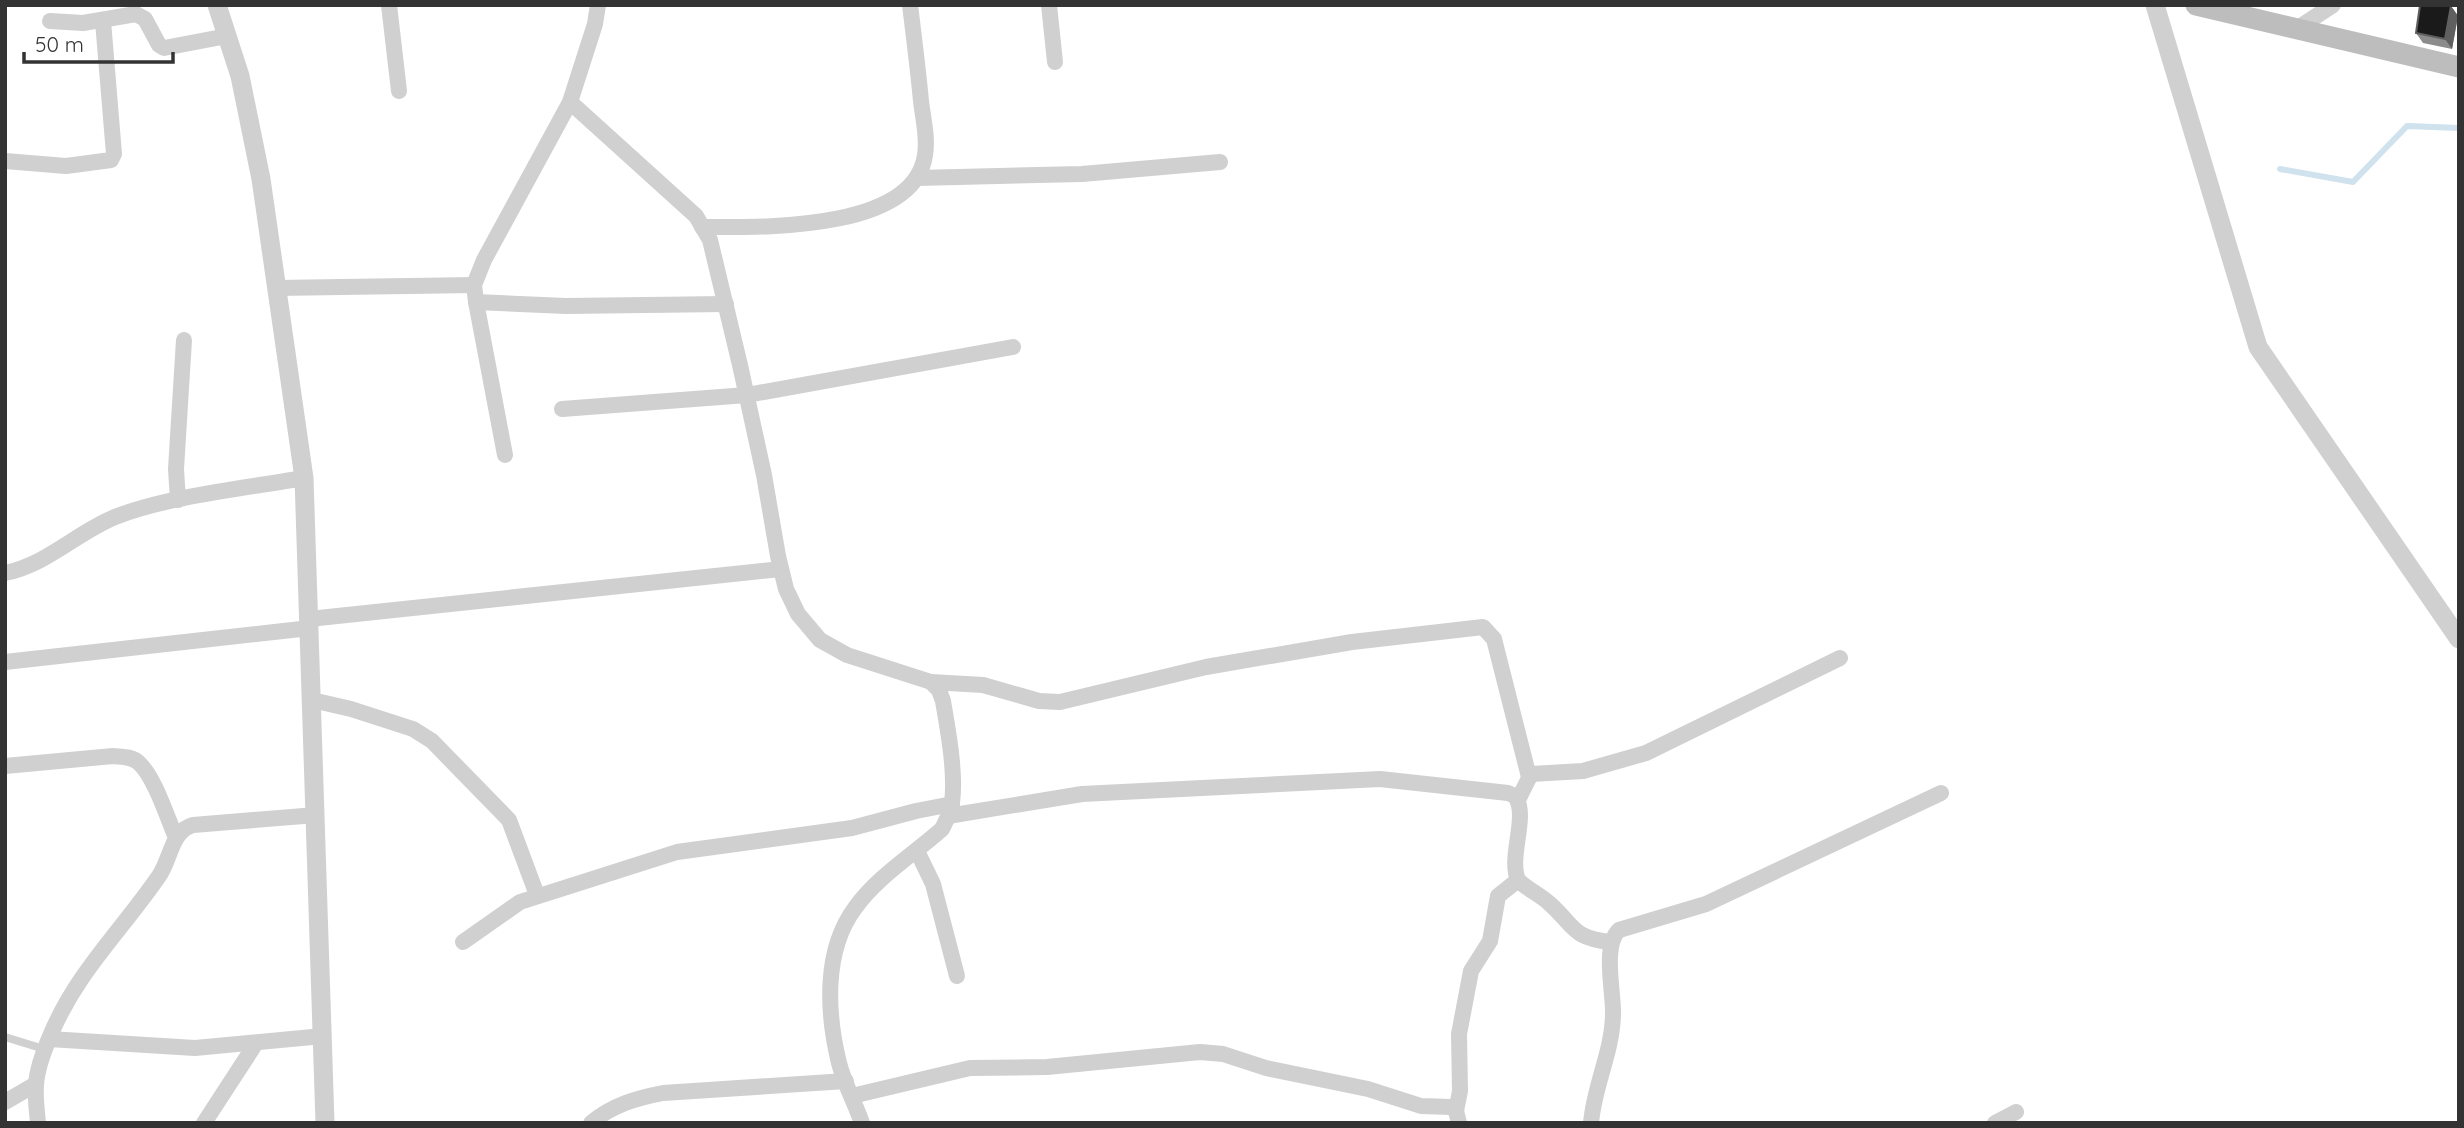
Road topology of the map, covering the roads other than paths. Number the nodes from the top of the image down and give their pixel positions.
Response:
1 (217, 5) edge
2 (389, 5) edge
3 (598, 5) edge
4 (911, 5) edge
5 (1049, 5) edge
6 (2155, 5) edge
7 (2196, 5) edge
8 (2333, 5) edge
9 (140, 10) edge
10 (50, 21) dead end
11 (103, 21) junction
12 (2295, 30) junction
13 (226, 36) junction
14 (1055, 62) dead end
15 (2459, 67) edge
16 (399, 91) dead end
17 (570, 102) junction
18 (5, 161) edge
19 (1220, 162) dead end
20 (918, 178) junction
21 (702, 227) junction
22 (276, 288) junction
23 (475, 294) junction
24 (726, 304) junction
25 (184, 340) dead end
26 (1013, 347) dead end
27 (747, 395) junction
28 (562, 410) dead end
29 (505, 455) dead end
30 (304, 478) junction
31 (178, 500) junction
32 (781, 569) junction
33 (5, 573) edge
34 (310, 624) junction
35 (2459, 639) edge
36 (1840, 658) dead end
37 (5, 662) edge
38 (931, 682) junction
39 (312, 700) junction
40 (5, 766) edge
41 (1528, 777) junction
42 (1941, 793) dead end
43 (1518, 800) junction
44 (950, 810) junction
45 (316, 815) junction
46 (176, 838) junction
47 (917, 851) junction
48 (1518, 880) junction
49 (537, 895) junction
50 (463, 942) dead end
51 (1611, 942) junction
52 (957, 976) dead end
53 (323, 1036) junction
54 (5, 1037) edge
55 (256, 1042) junction
56 (46, 1044) junction
57 (36, 1084) junction
58 (849, 1089) junction
59 (5, 1102) edge
60 (2017, 1112) dead end
61 (1458, 1117) edge
62 (38, 1123) edge
63 (204, 1123) edge
64 (326, 1123) edge
65 (592, 1123) edge
66 (862, 1123) edge
67 (1591, 1123) edge
68 (1996, 1123) edge

1 - 13 street
2 - 16 street
3 - 17 street
4 - 20 street
5 - 14 street
6 - 35 street
7 - 12 main road
8 - 12 street
9 - 11 street
9 - 13 street
10 - 11 street
11 - 18 street
12 - 15 main road
13 - 22 street
17 - 21 street
17 - 23 street
19 - 20 street
20 - 21 street
21 - 24 street
22 - 23 street
22 - 30 street
23 - 24 street
23 - 29 street
24 - 27 street
25 - 31 street
26 - 27 street
27 - 28 street
27 - 32 street
30 - 31 street
30 - 34 street
31 - 33 street
32 - 34 street
32 - 38 street
34 - 37 street
34 - 39 street
36 - 41 street
38 - 41 street
38 - 44 street
39 - 45 street
39 - 49 street
40 - 46 street
41 - 43 street
42 - 51 street
43 - 44 street
43 - 48 street
44 - 47 street
44 - 49 street
45 - 46 street
45 - 53 street
46 - 56 street
47 - 52 street
47 - 58 street
48 - 51 street
48 - 61 street
49 - 50 street
51 - 67 street
53 - 55 street
53 - 64 street
54 - 56 lane
55 - 56 street
55 - 63 street
56 - 57 street
57 - 59 street
57 - 62 street
58 - 61 street
58 - 65 street
58 - 66 street
60 - 68 street

